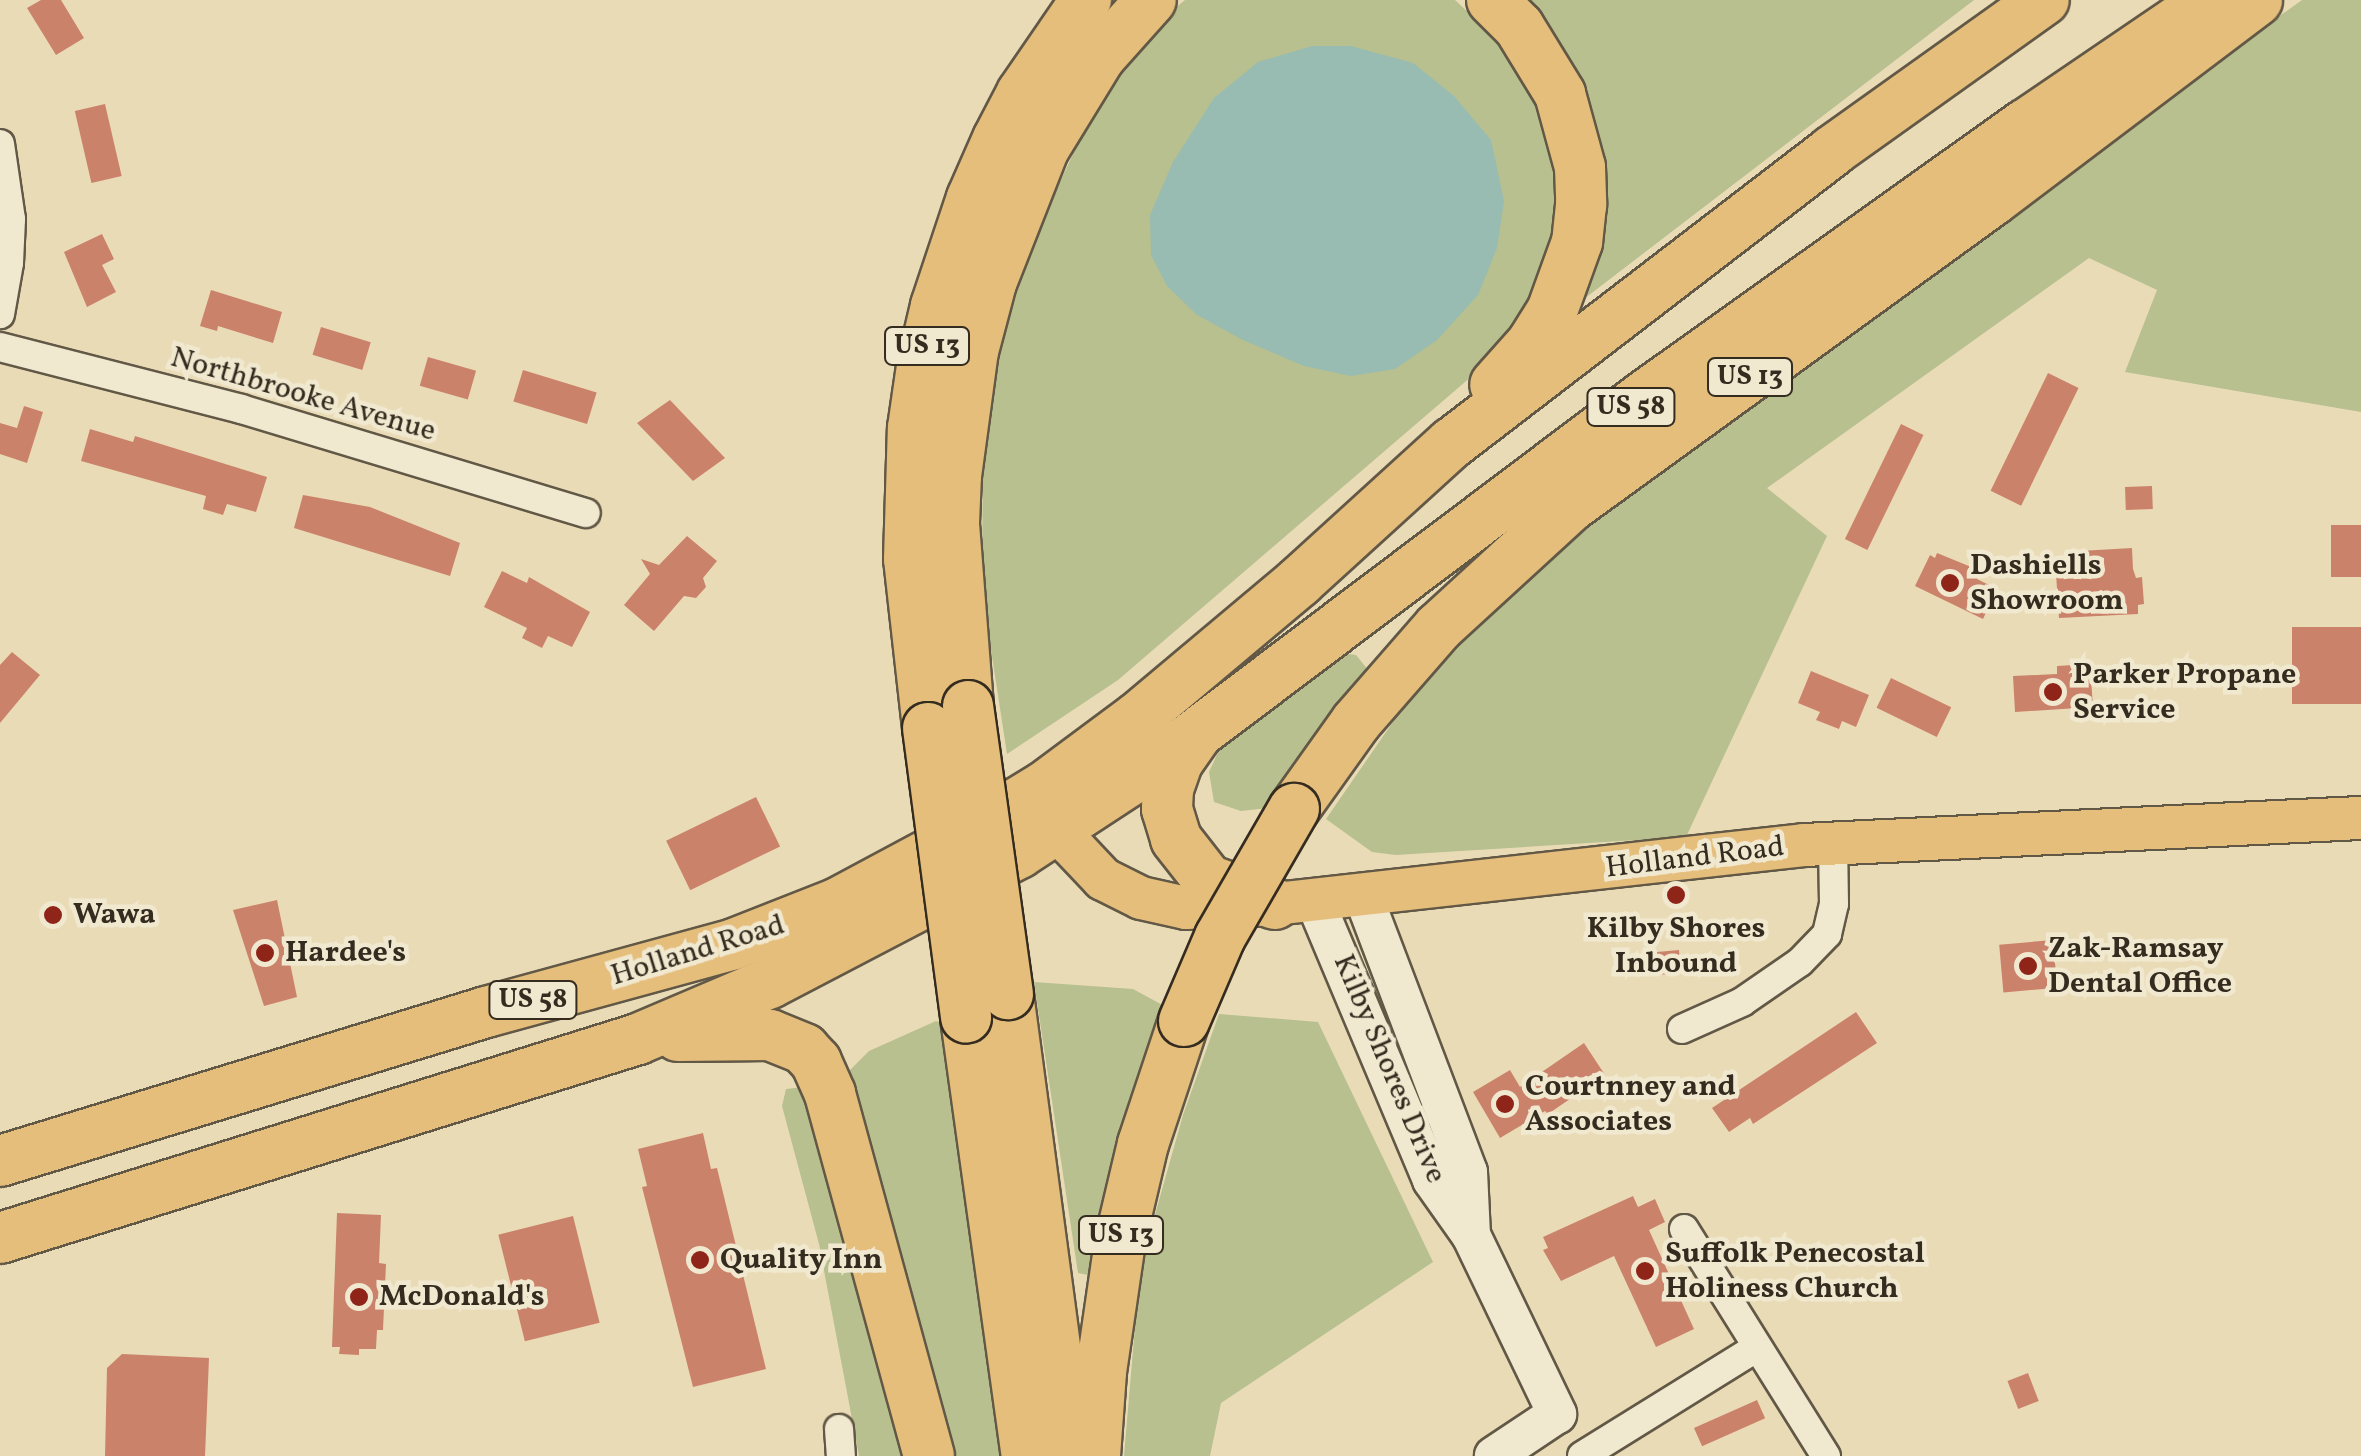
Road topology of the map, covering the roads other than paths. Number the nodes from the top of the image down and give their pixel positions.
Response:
1 (1086, 0) edge
2 (1150, 0) edge
3 (1492, 0) edge
4 (2044, 0) edge
5 (2209, 0) edge
6 (2257, 0) edge
7 (0, 144) edge
8 (0, 314) edge
9 (0, 347) edge
10 (1452, 444) junction
11 (586, 513) dead end
12 (948, 717) junction
13 (1196, 735) junction
14 (1053, 806) junction
15 (2361, 818) edge
16 (1834, 843) junction
17 (1362, 894) junction
18 (1294, 901) junction
19 (1682, 1030) dead end
20 (638, 1039) junction
21 (0, 1160) edge
22 (1684, 1229) dead end
23 (1472, 1235) junction
24 (0, 1238) edge
25 (1756, 1348) junction
26 (1557, 1414) junction
27 (930, 1456) edge
28 (1027, 1456) edge
29 (1070, 1456) edge
30 (1095, 1456) edge
31 (1494, 1456) edge
32 (1582, 1456) edge
33 (1826, 1456) edge

1 - 12 highway, US 13
2 - 12 highway
3 - 10 highway
4 - 10 highway, US 58
5 - 13 highway, US 58
6 - 30 highway, US 13, bridge
7 - 8 street
9 - 11 street, Northbrooke Avenue
10 - 14 highway, US 58
12 - 28 highway, US 13, bridge
12 - 29 highway, bridge
13 - 14 highway, US 58
13 - 18 highway
14 - 18 main road, Holland Road
14 - 20 highway, Holland Road / US 58
14 - 21 highway, Holland Road / US 58
15 - 16 main road, Holland Road
16 - 17 main road, Holland Road
16 - 19 street
17 - 18 main road, Holland Road
17 - 23 street, Kilby Shores Drive
18 - 23 street, Kilby Shores Drive
20 - 24 highway, Holland Road / US 58
20 - 27 highway
22 - 25 street
23 - 26 street, Kilby Shores Drive
25 - 32 street
25 - 33 street
26 - 31 street
26 - 32 street, Kilby Shores Drive

